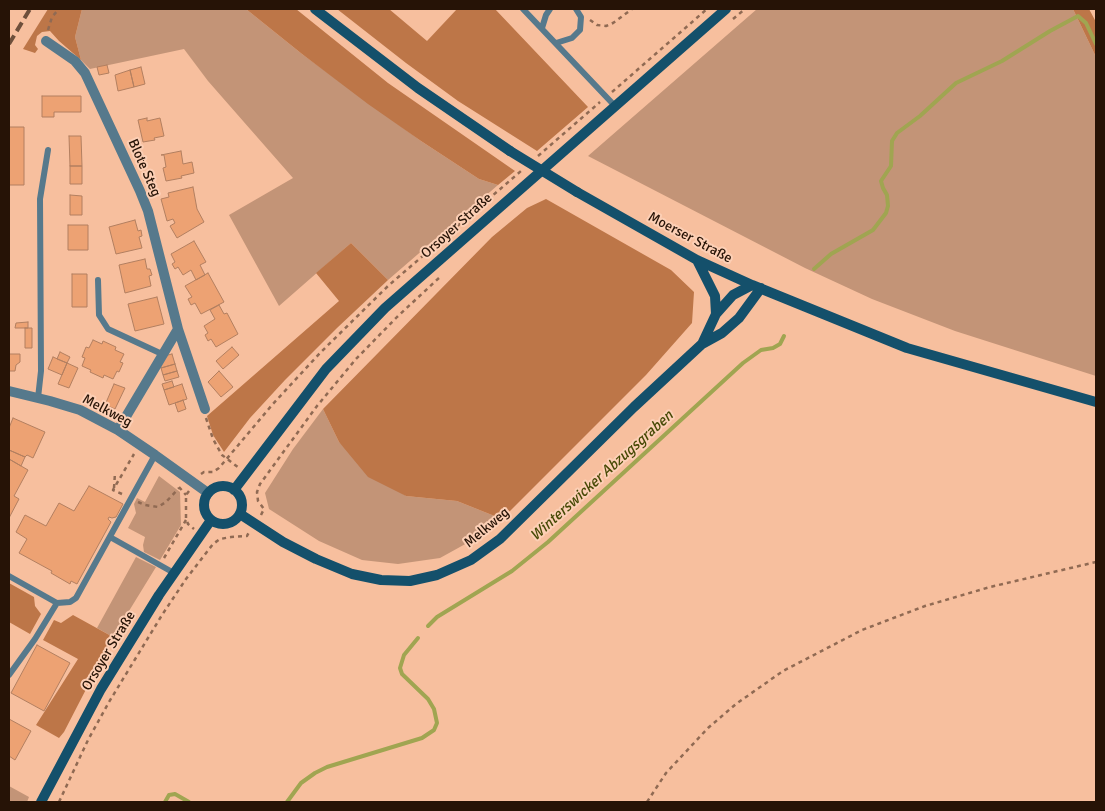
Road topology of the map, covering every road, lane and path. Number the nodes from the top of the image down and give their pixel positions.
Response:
1 (58, 9) edge
2 (315, 9) edge
3 (523, 9) edge
4 (550, 9) edge
5 (576, 9) edge
6 (632, 9) edge
7 (726, 9) edge
8 (745, 9) edge
9 (586, 15) dead end
10 (729, 23) dead end
11 (542, 28) junction
12 (46, 41) joint
13 (556, 43) junction
14 (614, 105) junction
15 (48, 150) dead end
16 (697, 260) junction
17 (445, 271) dead end
18 (98, 280) dead end
19 (757, 287) junction
20 (716, 314) junction
21 (178, 328) junction
22 (702, 344) junction
23 (162, 354) junction
24 (9, 391) edge
25 (38, 398) junction
26 (1096, 402) edge
27 (205, 409) joint
28 (118, 430) junction
29 (128, 450) dead end
30 (155, 455) junction
31 (226, 459) dead end
32 (115, 473) dead end
33 (172, 482) dead end
34 (260, 484) dead end
35 (179, 488) junction
36 (114, 490) junction
37 (234, 490) junction
38 (208, 493) junction
39 (186, 495) dead end
40 (130, 498) junction
41 (240, 514) junction
42 (186, 520) dead end
43 (211, 520) junction
44 (110, 537) junction
45 (213, 544) dead end
46 (1096, 562) edge
47 (160, 565) junction
48 (174, 573) junction
49 (9, 576) edge
50 (57, 603) junction
51 (9, 675) edge
52 (41, 802) edge
53 (59, 802) edge
54 (647, 802) edge

1 - 12 path
2 - 16 main road, Moerser Straße, bridge
3 - 11 lane
4 - 11 lane
5 - 13 lane
6 - 9 path
7 - 14 main road, Orsoyer Straße
8 - 10 path
11 - 13 lane
12 - 21 street, Blote Steg
13 - 14 lane
14 - 37 main road, Orsoyer Straße
15 - 25 lane
16 - 19 main road, Moerser Straße
16 - 20 main road
17 - 34 path
18 - 23 lane
19 - 20 main road, Melkweg
19 - 22 main road, Melkweg
19 - 26 main road, Moerser Straße
20 - 22 main road, Melkweg
21 - 23 street
21 - 27 street, Blote Steg
22 - 41 main road, Melkweg
23 - 28 street
24 - 25 street, Melkweg
25 - 28 street, Melkweg
27 - 31 path
28 - 30 street, Melkweg
29 - 36 path
30 - 38 street, Melkweg
30 - 40 lane
32 - 36 path
33 - 35 path
35 - 39 path
35 - 40 path
36 - 40 path
37 - 38 main road
37 - 41 main road
38 - 43 main road
40 - 44 lane
41 - 43 main road
42 - 47 path
43 - 48 main road, Orsoyer Straße
44 - 47 lane
44 - 50 lane
45 - 53 path
46 - 54 path
47 - 48 lane
48 - 52 main road, Orsoyer Straße
49 - 50 lane
50 - 51 lane

